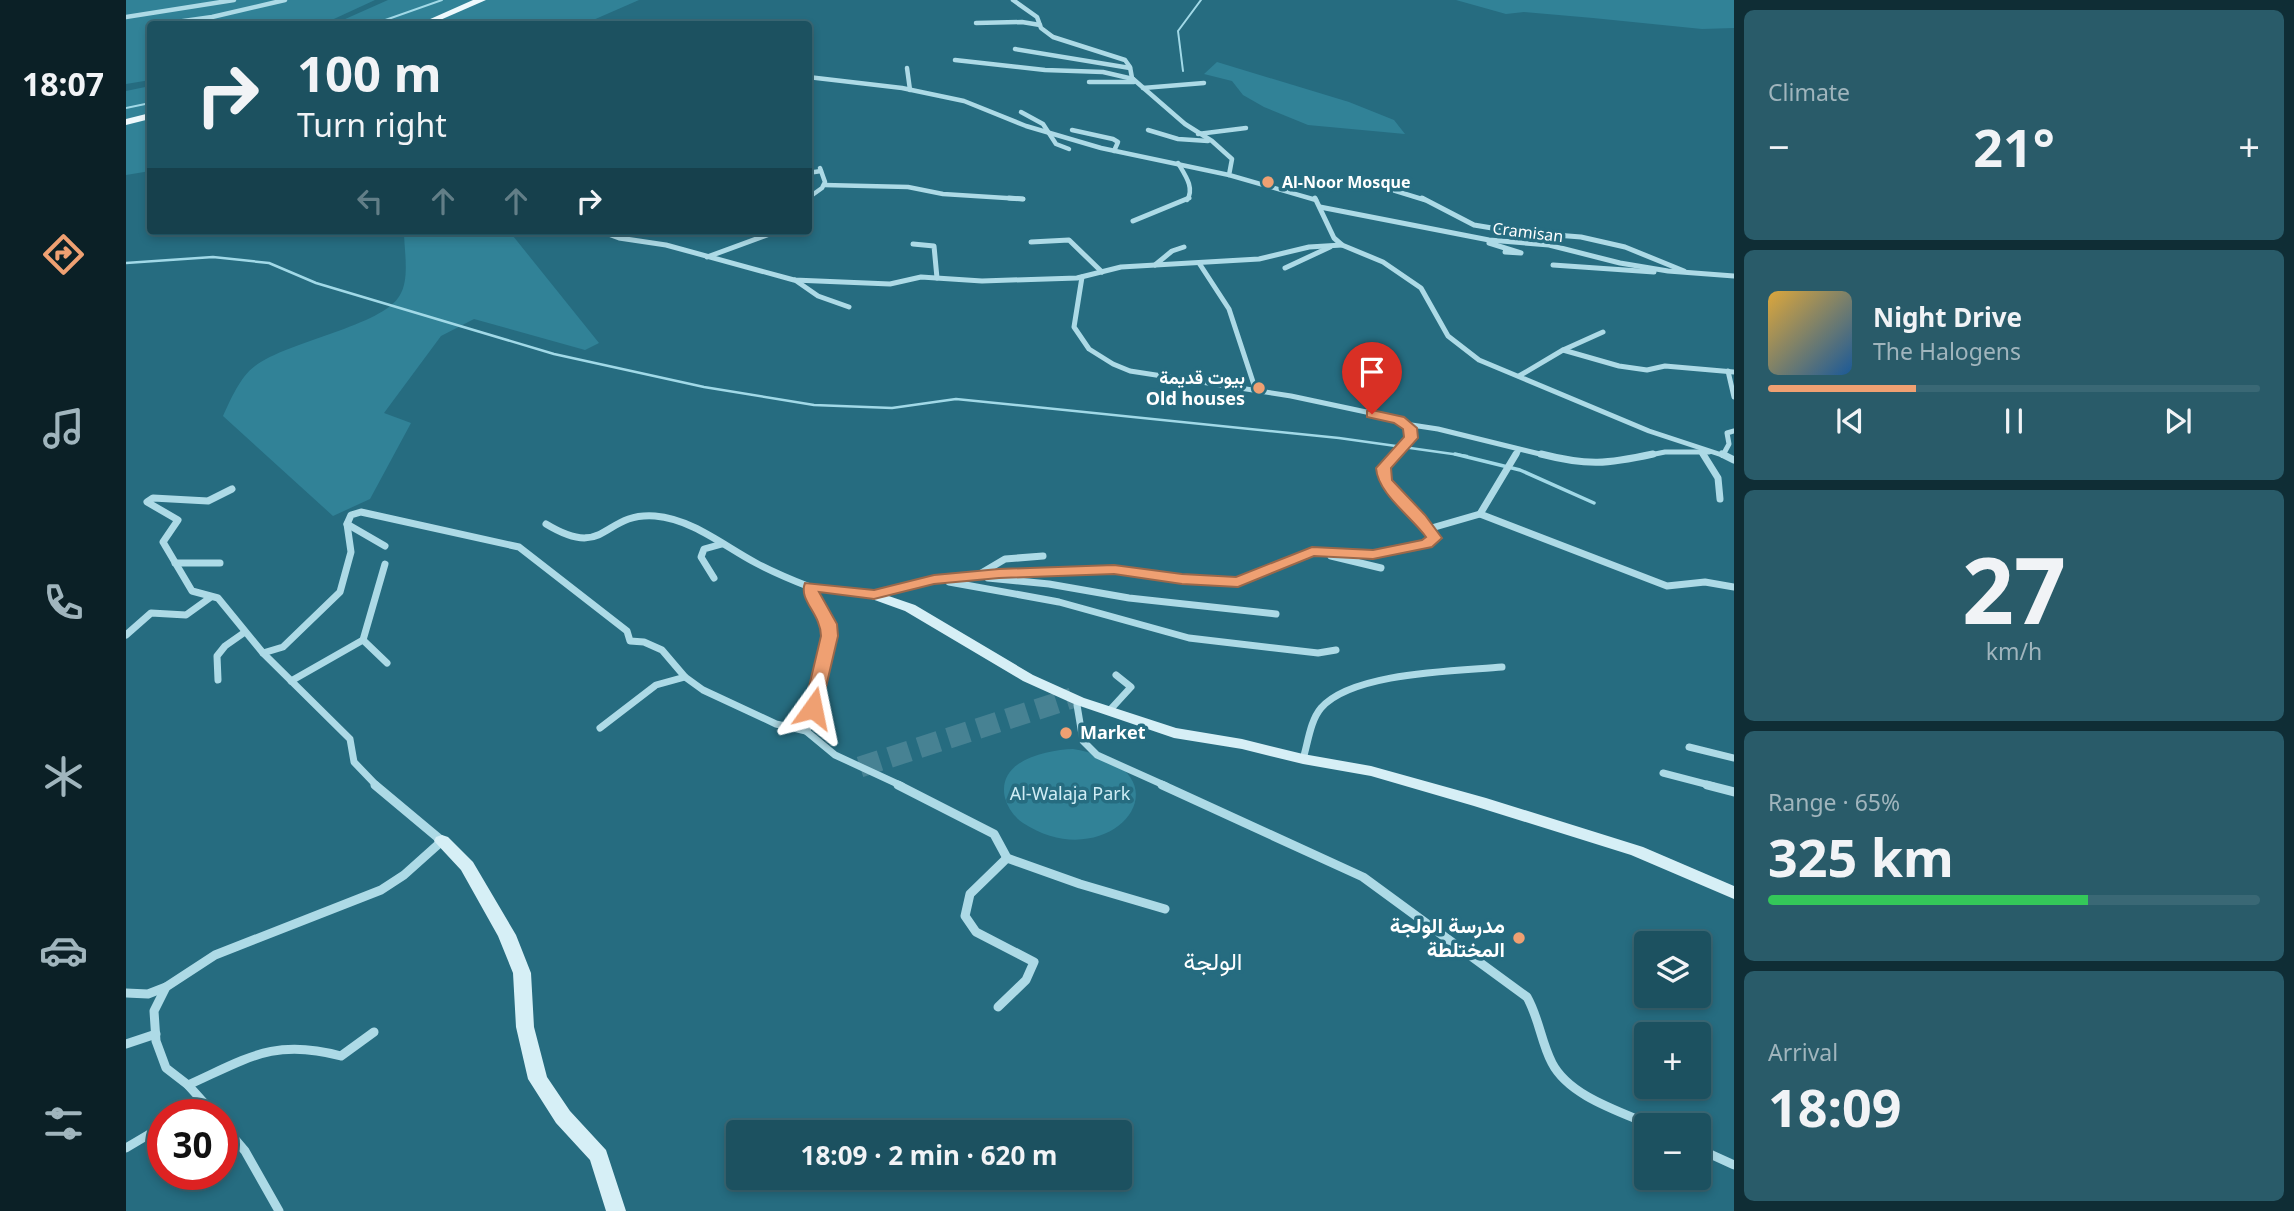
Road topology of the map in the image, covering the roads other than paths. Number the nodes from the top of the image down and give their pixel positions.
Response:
1 (234, 0) edge
2 (285, 0) edge
3 (481, 0) edge
4 (1013, 0) edge
5 (126, 18) edge
6 (181, 21) edge
7 (431, 21) edge
8 (976, 23) dead end
9 (1040, 25) junction
10 (1015, 49) dead end
11 (954, 60) dead end
12 (906, 68) dead end
13 (1130, 68) junction
14 (812, 78) edge
15 (1135, 81) junction
16 (1089, 82) dead end
17 (1204, 83) dead end
18 (1143, 88) junction
19 (910, 90) junction
20 (938, 90) dead end
21 (952, 99) junction
22 (1020, 111) dead end
23 (147, 117) edge
24 (126, 122) edge
25 (1246, 128) dead end
26 (1072, 130) dead end
27 (1148, 130) dead end
28 (1053, 134) junction
29 (1198, 134) junction
30 (1212, 141) junction
31 (1069, 149) dead end
32 (1114, 150) junction
33 (1178, 163) junction
34 (812, 172) edge
35 (1229, 175) junction
36 (1359, 176) dead end
37 (824, 185) junction
38 (812, 195) edge
39 (1023, 199) dead end
40 (1320, 207) junction
41 (1133, 221) dead end
42 (610, 235) edge
43 (767, 235) edge
44 (1461, 235) junction
45 (1031, 242) dead end
46 (912, 244) dead end
47 (1334, 245) junction
48 (1342, 245) junction
49 (1184, 247) dead end
50 (1505, 252) dead end
51 (707, 257) junction
52 (1199, 263) junction
53 (1154, 265) junction
54 (1553, 265) dead end
55 (1285, 268) dead end
56 (1102, 272) junction
57 (1680, 272) junction
58 (1689, 273) junction
59 (1734, 276) edge
60 (1082, 277) junction
61 (937, 278) junction
62 (794, 280) junction
63 (849, 307) dead end
64 (1603, 332) dead end
65 (1563, 350) junction
66 (1731, 371) edge
67 (1519, 376) junction
68 (1256, 391) junction
69 (1734, 397) edge
70 (1404, 424) junction
71 (1734, 431) edge
72 (1519, 450) junction
73 (1701, 452) junction
74 (1720, 453) junction
75 (1734, 460) edge
76 (232, 489) dead end
77 (1720, 499) dead end
78 (1480, 514) junction
79 (347, 524) junction
80 (546, 524) dead end
81 (1428, 529) junction
82 (722, 544) junction
83 (385, 546) dead end
84 (1312, 551) junction
85 (1043, 556) dead end
86 (175, 563) junction
87 (220, 563) dead end
88 (385, 565) dead end
89 (1381, 568) dead end
90 (973, 576) junction
91 (714, 578) dead end
92 (934, 580) junction
93 (810, 586) junction
94 (1734, 587) edge
95 (874, 595) junction
96 (211, 597) junction
97 (1276, 614) dead end
98 (246, 632) junction
99 (126, 635) edge
100 (363, 640) junction
101 (1336, 650) dead end
102 (263, 653) junction
103 (387, 663) dead end
104 (1502, 667) dead end
105 (1116, 675) dead end
106 (685, 677) junction
107 (218, 680) dead end
108 (291, 681) junction
109 (1079, 701) junction
110 (1109, 711) junction
111 (600, 728) dead end
112 (806, 731) junction
113 (1689, 747) dead end
114 (1734, 758) edge
115 (1303, 759) junction
116 (1663, 773) dead end
117 (1734, 792) edge
118 (442, 841) junction
119 (1007, 858) junction
120 (1734, 893) edge
121 (1165, 909) dead end
122 (166, 987) junction
123 (126, 993) edge
124 (998, 1007) dead end
125 (374, 1032) dead end
126 (156, 1034) junction
127 (126, 1044) edge
128 (188, 1085) junction
129 (201, 1099) edge
130 (1634, 1117) edge
131 (147, 1136) edge
132 (238, 1143) edge
133 (126, 1148) edge
134 (1711, 1154) edge
135 (1734, 1165) edge
136 (279, 1211) edge
137 (615, 1211) edge

1 - 5 street
2 - 6 street
3 - 7 main road
4 - 9 street
8 - 9 street
9 - 13 street
10 - 13 street
11 - 15 street
12 - 19 street
13 - 15 street
14 - 19 street
15 - 16 street
15 - 18 street
17 - 18 street
18 - 29 street
19 - 21 street
20 - 21 street
21 - 28 street
22 - 28 street
23 - 24 main road
25 - 29 street
26 - 32 street
27 - 30 street
28 - 31 street
28 - 32 street
29 - 30 street
30 - 35 street
32 - 33 street
33 - 35 street
33 - 41 street
34 - 37 street
35 - 40 street
36 - 58 street
37 - 38 street
37 - 39 street
40 - 44 street, Cramisan
40 - 48 street
42 - 51 street
43 - 51 street
44 - 50 street
44 - 57 street, Cramisan
45 - 56 street
46 - 61 street
47 - 48 street
47 - 52 street
47 - 55 street
48 - 67 street
49 - 53 street
51 - 62 street
52 - 53 street
52 - 68 street
53 - 56 street
54 - 57 street
56 - 60 street
57 - 58 street, Cramisan
58 - 59 street, Cramisan
60 - 61 street
60 - 68 street
61 - 62 street
62 - 63 street
64 - 65 street
65 - 66 street
65 - 67 street
66 - 69 street
67 - 74 street
68 - 70 street
70 - 72 street
70 - 81 street
71 - 74 street
72 - 73 street
72 - 78 street
73 - 74 street
73 - 77 street
74 - 75 street
76 - 86 street
78 - 81 street
78 - 94 street
79 - 83 street
79 - 102 street
79 - 106 street
80 - 82 street
81 - 84 street
82 - 91 street
82 - 93 street
84 - 89 street
84 - 90 street
85 - 90 street
86 - 87 street
86 - 96 street
88 - 100 street
90 - 92 street
90 - 97 street
92 - 95 street
92 - 101 street
93 - 95 street
93 - 112 street
95 - 109 street
96 - 98 street
96 - 99 street
98 - 102 street
98 - 107 street
100 - 103 street
100 - 108 street
102 - 108 street
104 - 115 street
105 - 110 street
106 - 111 street
106 - 112 street
108 - 118 street
109 - 110 street
109 - 130 street
110 - 115 street
112 - 119 street
113 - 114 street
115 - 120 street
116 - 117 street
118 - 122 street
118 - 137 street
119 - 121 street
119 - 124 street
122 - 123 street
122 - 126 street
125 - 128 street
126 - 127 street
126 - 128 street
128 - 129 street
131 - 133 street
132 - 136 street
134 - 135 street

